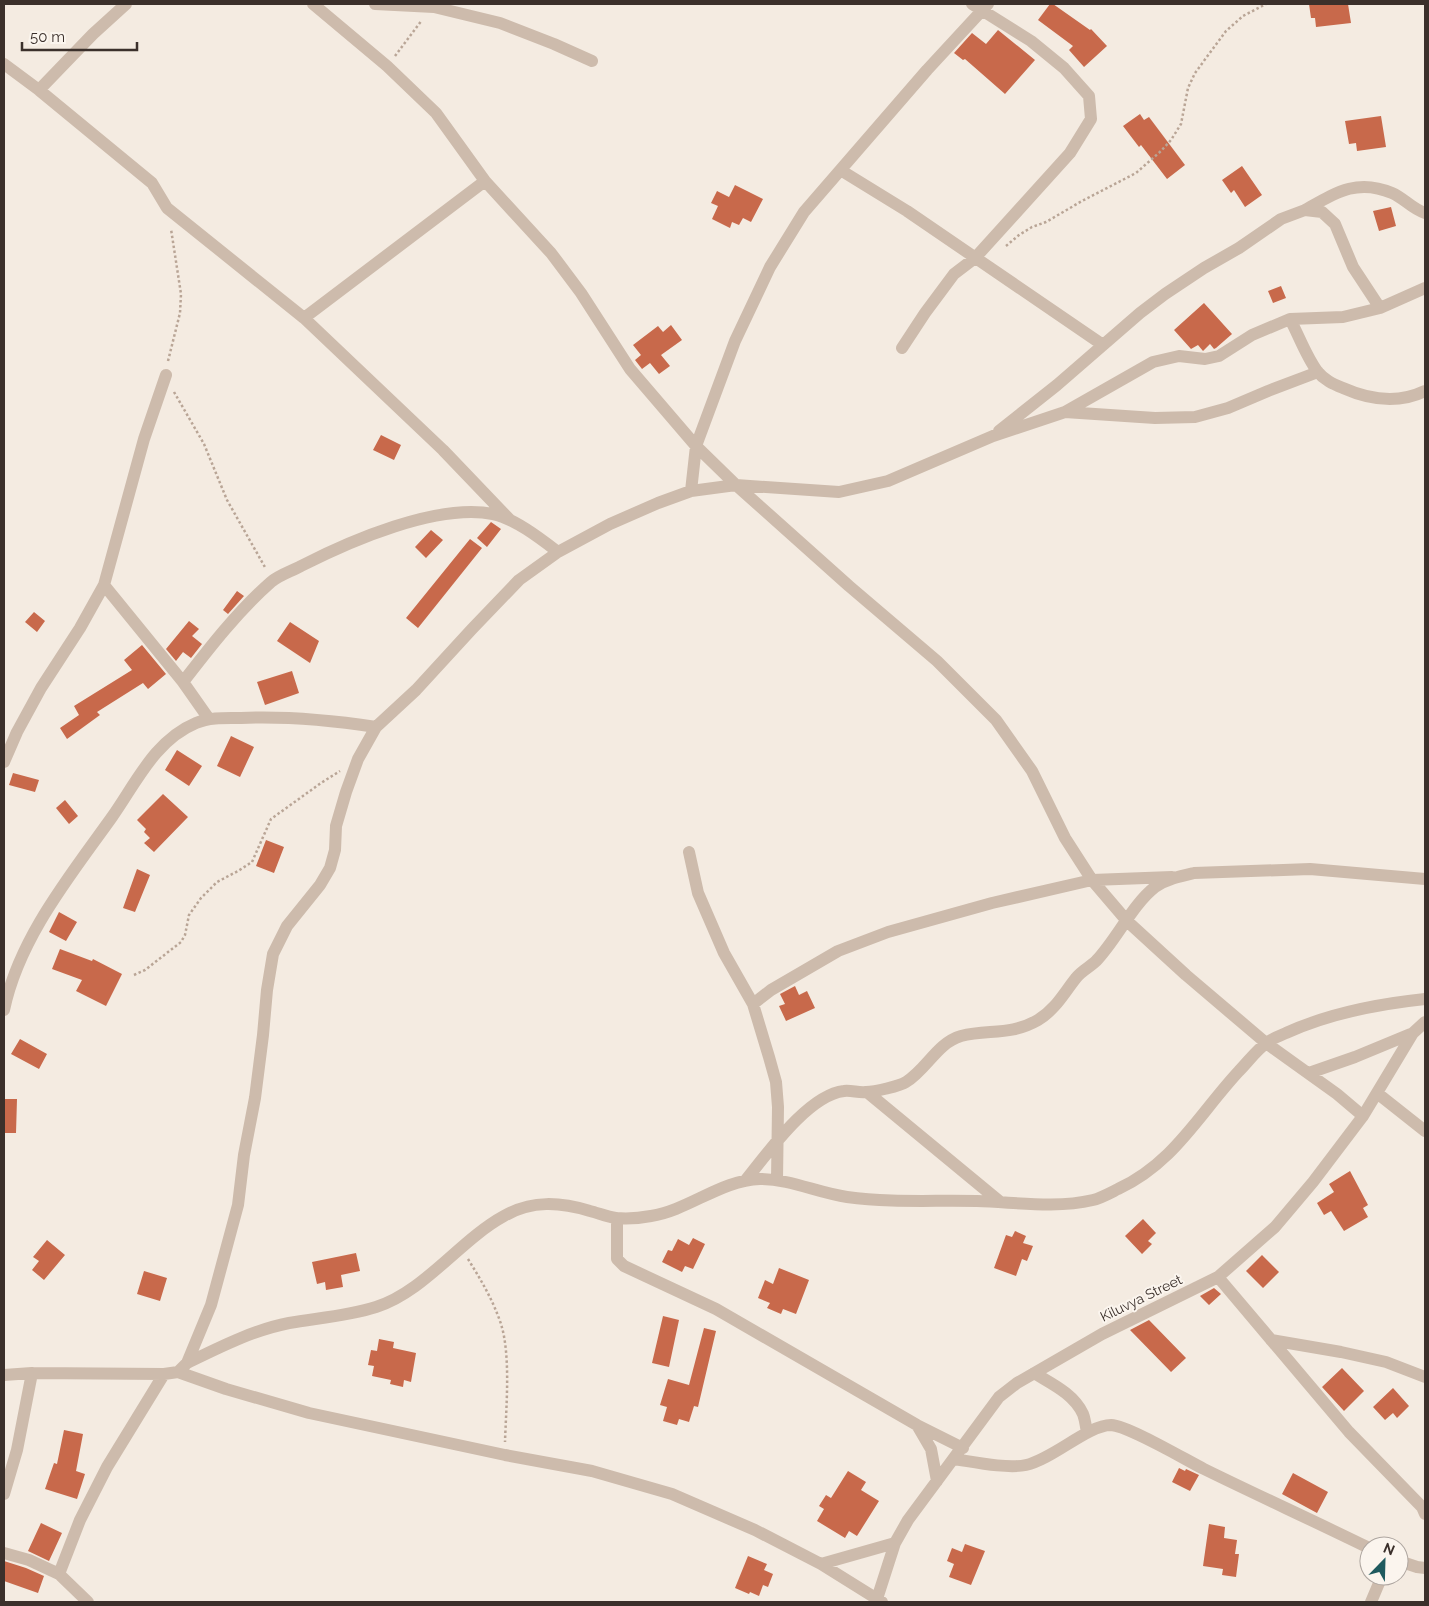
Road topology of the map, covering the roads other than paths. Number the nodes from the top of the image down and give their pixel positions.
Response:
1 (126, 4) edge
2 (313, 4) edge
3 (375, 4) edge
4 (981, 6) edge
5 (592, 61) dead end
6 (4, 64) edge
7 (39, 90) junction
8 (842, 171) junction
9 (485, 181) junction
10 (1305, 210) junction
11 (1425, 213) edge
12 (980, 261) junction
13 (1425, 288) edge
14 (1380, 308) junction
15 (304, 318) junction
16 (1290, 319) junction
17 (1102, 344) junction
18 (902, 348) dead end
19 (1318, 372) junction
20 (166, 375) road end
21 (1425, 391) edge
22 (1065, 412) junction
23 (993, 436) junction
24 (696, 446) junction
25 (736, 485) junction
26 (691, 491) junction
27 (510, 520) junction
28 (558, 552) junction
29 (104, 585) junction
30 (183, 682) junction
31 (209, 719) junction
32 (376, 727) junction
33 (4, 762) edge
34 (688, 852) dead end
35 (1175, 877) junction
36 (1425, 879) edge
37 (1092, 880) junction
38 (1127, 921) junction
39 (1425, 1000) edge
40 (753, 1004) junction
41 (4, 1010) edge
42 (1425, 1022) edge
43 (1413, 1033) junction
44 (1266, 1043) junction
45 (1309, 1073) junction
46 (867, 1092) junction
47 (1377, 1093) junction
48 (1363, 1116) junction
49 (1425, 1131) edge
50 (777, 1143) junction
51 (777, 1180) junction
52 (745, 1181) junction
53 (999, 1201) junction
54 (617, 1218) junction
55 (1218, 1276) junction
56 (1272, 1340) junction
57 (183, 1367) junction
58 (32, 1373) junction
59 (1034, 1373) junction
60 (164, 1374) junction
61 (4, 1375) edge
62 (1425, 1377) edge
63 (917, 1425) junction
64 (1087, 1433) junction
65 (963, 1448) junction
66 (954, 1459) junction
67 (937, 1482) junction
68 (4, 1494) edge
69 (1425, 1514) edge
70 (895, 1543) junction
71 (1359, 1543) edge
72 (4, 1553) edge
73 (821, 1564) junction
74 (1409, 1564) edge
75 (1425, 1568) edge
76 (59, 1574) junction
77 (1378, 1586) edge
78 (878, 1601) edge
79 (88, 1602) edge
80 (1371, 1602) edge

1 - 7 street
2 - 9 street
3 - 5 street
4 - 8 street
4 - 12 street
6 - 7 street
7 - 15 street
8 - 12 street
8 - 24 street
9 - 15 street
9 - 24 street
10 - 11 street
10 - 14 street
10 - 17 street
12 - 17 street
12 - 18 street
13 - 14 street
14 - 16 street
15 - 27 street
16 - 19 street
16 - 22 street
17 - 23 street
19 - 21 street
19 - 22 street
20 - 29 street
22 - 23 street
23 - 25 street
24 - 25 street
24 - 26 street
25 - 26 street
25 - 37 street
26 - 28 street
27 - 28 street
27 - 30 street
28 - 32 street
29 - 30 street
29 - 33 street
30 - 31 street
31 - 32 street
31 - 41 street
32 - 57 street
34 - 40 street
35 - 36 street
35 - 37 street
35 - 38 street
37 - 38 street
37 - 40 street
38 - 44 street
38 - 46 street
39 - 44 street
40 - 50 street
42 - 43 street, Kiluvya Street
43 - 45 street
43 - 47 street, Kiluvya Street
44 - 45 street
44 - 53 street
45 - 48 street
46 - 50 street
46 - 53 street
47 - 48 street, Kiluvya Street
47 - 49 street
48 - 55 street, Kiluvya Street
50 - 51 street
50 - 52 street
51 - 52 street
51 - 53 street
52 - 54 street
54 - 57 street
54 - 63 street
55 - 56 street
55 - 59 street, Kiluvya Street
56 - 62 street
56 - 69 street
57 - 60 street
57 - 73 street
58 - 60 street
58 - 61 street
58 - 68 street
59 - 64 street
59 - 65 street, Kiluvya Street
60 - 76 street
63 - 65 street
63 - 67 street
64 - 66 street
64 - 71 street
65 - 66 street, Kiluvya Street
66 - 67 street, Kiluvya Street
67 - 70 street, Kiluvya Street
70 - 73 street
70 - 78 street, Kiluvya Street
72 - 76 street
73 - 78 street
74 - 75 street
76 - 79 street
77 - 80 street

